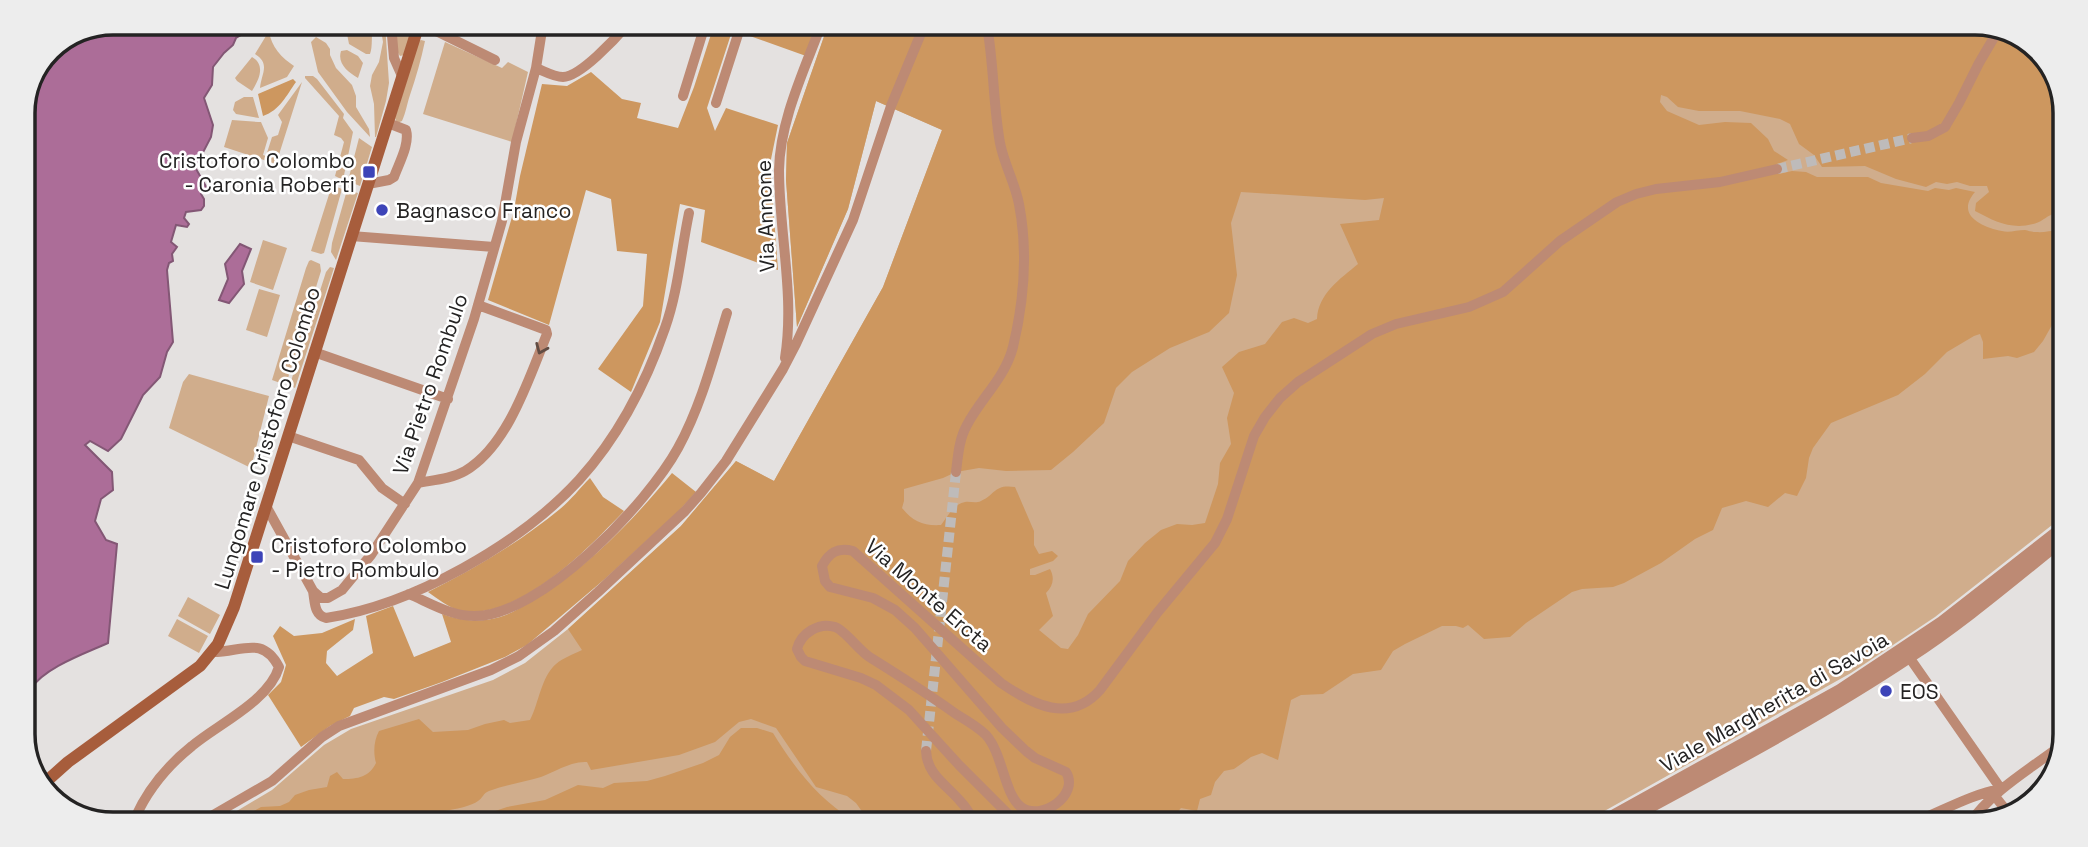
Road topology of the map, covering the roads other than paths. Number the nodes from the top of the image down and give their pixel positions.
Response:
1 (392, 35) edge
2 (417, 35) edge
3 (444, 35) edge
4 (541, 35) edge
5 (617, 35) edge
6 (702, 35) edge
7 (738, 35) edge
8 (817, 35) edge
9 (920, 35) edge
10 (988, 35) edge
11 (1994, 37) edge
12 (495, 60) dead end
13 (536, 68) junction
14 (402, 76) junction
15 (683, 96) dead end
16 (716, 103) dead end
17 (388, 123) junction
18 (1912, 138) tunnel mouth
19 (1777, 169) tunnel mouth
20 (368, 184) junction
21 (689, 213) dead end
22 (351, 236) junction
23 (494, 247) junction
24 (478, 305) junction
25 (727, 313) dead end
26 (314, 352) junction
27 (783, 369) junction
28 (448, 399) junction
29 (288, 436) junction
30 (956, 472) tunnel mouth
31 (418, 483) junction
32 (405, 504) junction
33 (266, 506) junction
34 (2053, 535) edge
35 (2053, 547) edge
36 (313, 591) junction
37 (410, 594) junction
38 (213, 652) junction
39 (1909, 657) junction
40 (926, 751) tunnel mouth
41 (2051, 753) edge
42 (49, 779) edge
43 (1998, 792) junction
44 (2005, 806) edge
45 (138, 812) edge
46 (218, 812) edge
47 (968, 812) edge
48 (1006, 812) edge
49 (1620, 812) edge
50 (1641, 812) edge
51 (1936, 812) edge
52 (1977, 812) edge

1 - 14 street
2 - 14 main road, Lungomare Cristoforo Colombo
3 - 12 street
4 - 13 street, Via Pietro Rombulo
5 - 13 street
6 - 15 street
7 - 16 street
8 - 27 street, Via Annone
9 - 27 street
10 - 30 street
11 - 18 street
13 - 23 street, Via Pietro Rombulo
14 - 17 main road, Lungomare Cristoforo Colombo
17 - 20 main road, Lungomare Cristoforo Colombo
17 - 20 street
19 - 48 street, Via Monte Ercta
20 - 22 main road, Lungomare Cristoforo Colombo
21 - 37 street
22 - 23 street
22 - 26 main road, Lungomare Cristoforo Colombo
23 - 24 street, Via Pietro Rombulo
24 - 28 street, Via Pietro Rombulo
24 -> 31 street
25 - 37 street
26 - 28 street
26 - 29 main road, Lungomare Cristoforo Colombo
27 - 46 street
28 - 31 street, Via Pietro Rombulo
29 - 32 street
29 - 33 main road, Lungomare Cristoforo Colombo
31 - 32 street, Via Pietro Rombulo
32 - 36 street, Via Pietro Rombulo
33 - 36 street
33 - 38 main road, Lungomare Cristoforo Colombo
34 - 49 street, Viale Margherita di Savoia
35 - 39 street, Viale Margherita di Savoia
36 - 37 street
38 - 42 main road, Lungomare Cristoforo Colombo
38 - 45 street
39 - 43 street
39 - 50 street, Viale Margherita di Savoia
40 - 47 street
41 - 43 street
43 - 44 street
43 - 51 street
43 - 52 street

